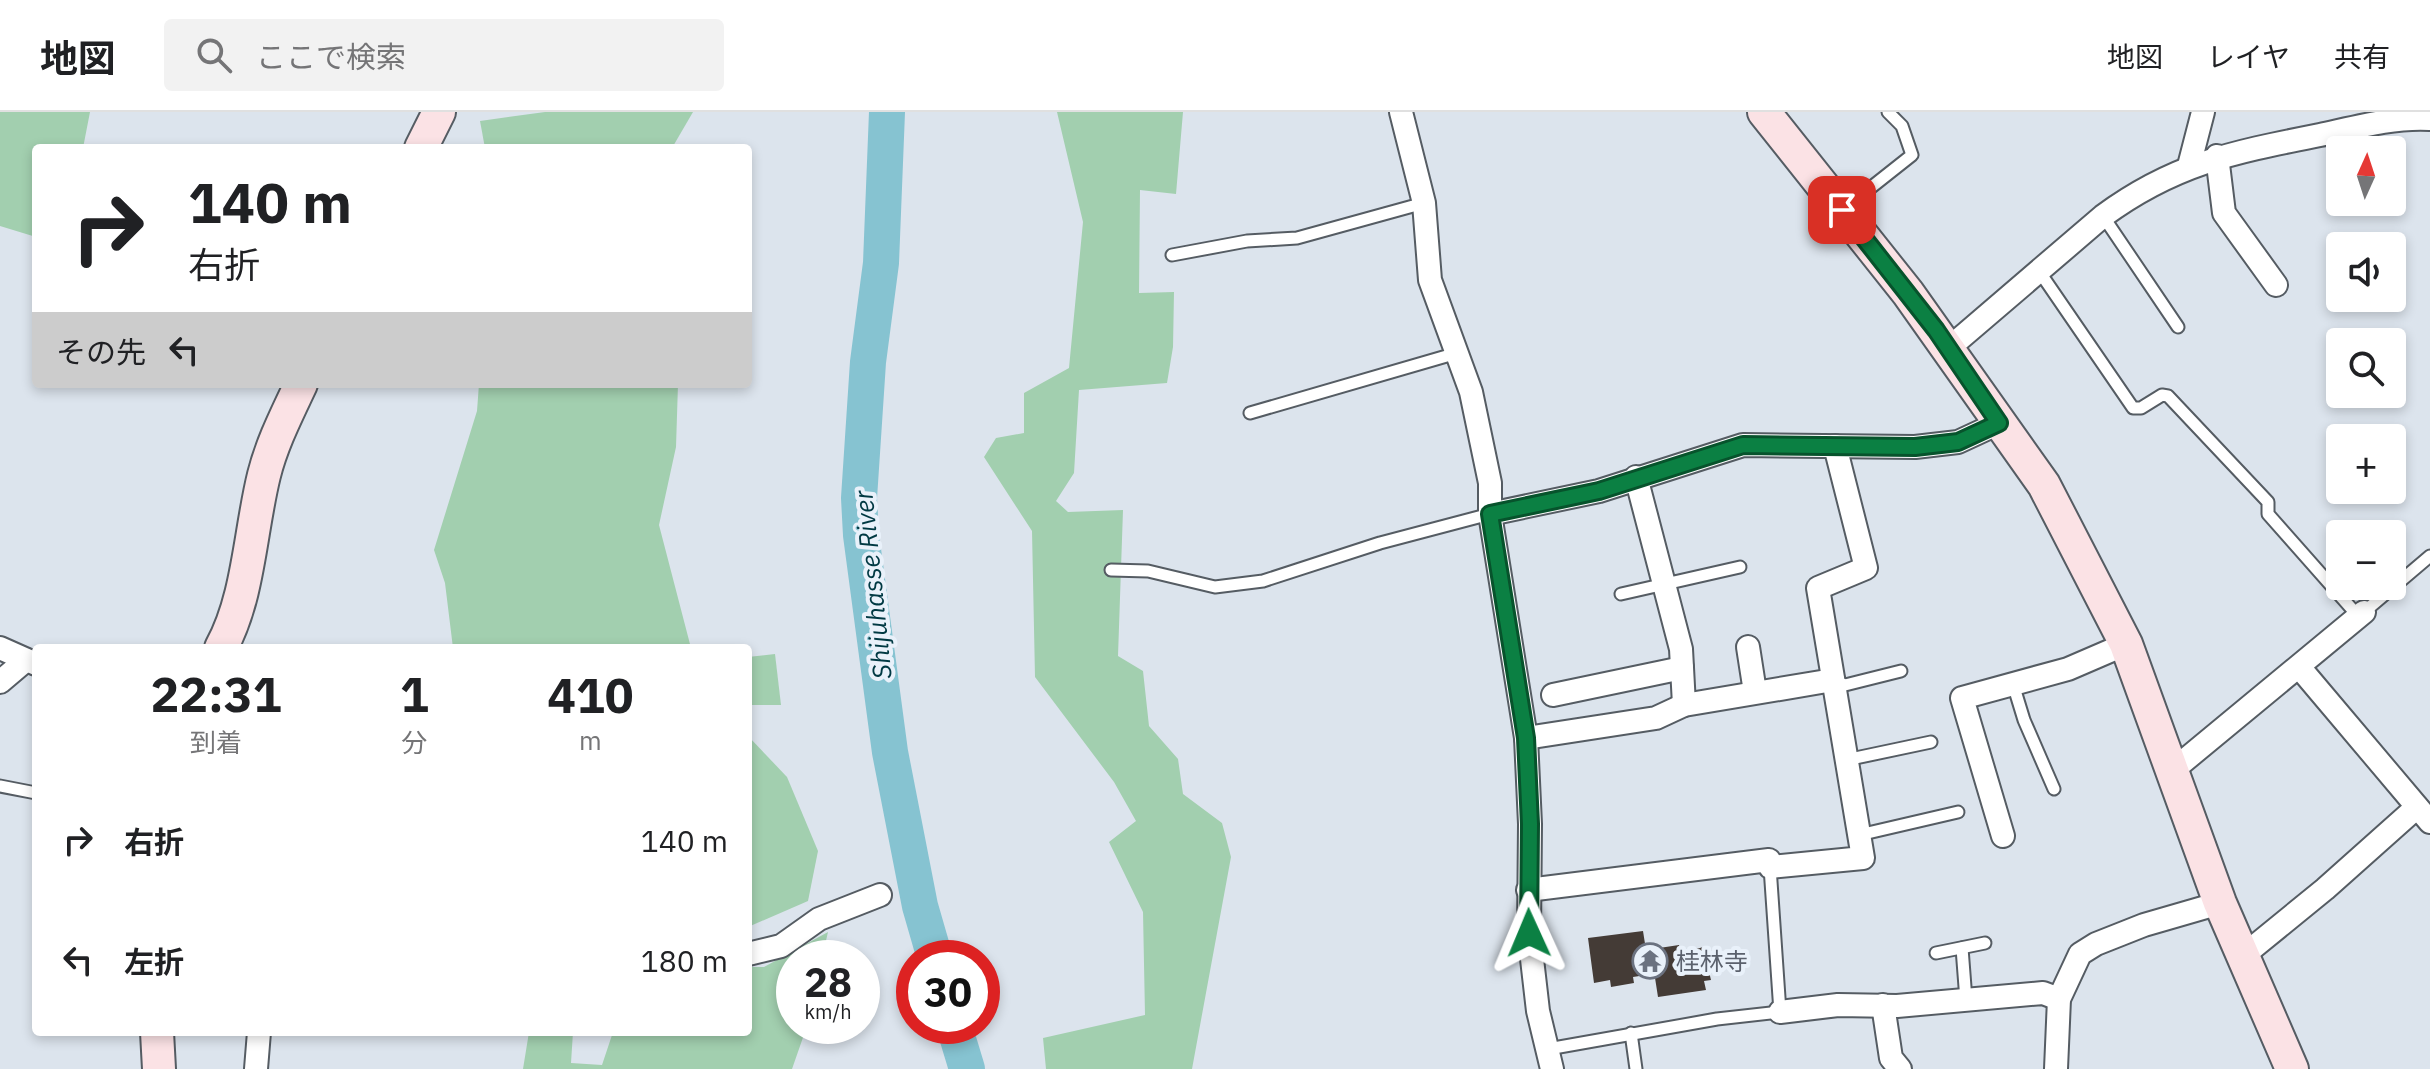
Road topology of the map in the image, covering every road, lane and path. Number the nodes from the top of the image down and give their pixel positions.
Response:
1 (439, 112) edge
2 (1401, 112) edge
3 (1764, 112) edge
4 (1888, 112) edge
5 (2203, 112) edge
6 (2430, 119) edge
7 (423, 144) edge
8 (2217, 156) junction
9 (2189, 166) junction
10 (1424, 203) junction
11 (1842, 210) junction
12 (2103, 216) junction
13 (1172, 255) dead end
14 (2039, 271) junction
15 (2276, 285) dead end
16 (2178, 327) dead end
17 (1949, 348) junction
18 (1457, 353) junction
19 (299, 388) edge
20 (1250, 413) dead end
21 (1999, 423) junction
22 (1835, 446) junction
23 (1636, 477) junction
24 (1490, 514) junction
25 (2430, 556) edge
26 (1740, 567) dead end
27 (1111, 570) dead end
28 (1666, 585) junction
29 (1621, 594) dead end
30 (2362, 615) junction
31 (223, 644) edge
32 (2126, 644) junction
33 (1748, 647) dead end
34 (0, 648) edge
35 (31, 662) edge
36 (1682, 668) junction
37 (2300, 668) junction
38 (1901, 671) dead end
39 (1833, 680) junction
40 (0, 682) edge
41 (2013, 684) junction
42 (1755, 692) junction
43 (1553, 695) dead end
44 (1684, 705) junction
45 (1526, 738) junction
46 (1931, 742) dead end
47 (1846, 760) junction
48 (2173, 770) junction
49 (0, 786) edge
50 (2054, 789) dead end
51 (32, 792) edge
52 (1958, 812) dead end
53 (2424, 815) edge
54 (1859, 835) junction
55 (2003, 836) dead end
56 (1770, 867) junction
57 (1528, 890) junction
58 (880, 895) dead end
59 (2220, 903) junction
60 (1985, 943) dead end
61 (1962, 948) junction
62 (752, 953) edge
63 (1936, 953) dead end
64 (2244, 955) junction
65 (2059, 999) junction
66 (1966, 1000) junction
67 (1883, 1005) junction
68 (1780, 1012) junction
69 (1631, 1033) junction
70 (157, 1036) edge
71 (259, 1036) edge
72 (1550, 1059) edge
73 (159, 1069) edge
74 (256, 1069) edge
75 (1636, 1069) edge
76 (1900, 1069) edge
77 (2056, 1069) edge
78 (2292, 1069) edge

1 - 7 street
2 - 10 street
3 - 11 street
4 - 11 lane
5 - 9 street
6 - 8 street
8 - 9 street
8 - 15 street
9 - 12 street
10 - 13 lane
10 - 18 street
11 - 17 street
12 - 14 street
12 - 16 lane
14 - 17 street
14 - 30 lane
17 - 21 street
18 - 20 lane
18 - 24 street
19 - 31 street
21 - 22 street
21 - 32 street
22 - 23 street
22 - 39 street
23 - 24 street
23 - 28 street
24 - 27 lane
24 - 45 street
25 - 30 lane
26 - 28 lane
28 - 29 lane
28 - 36 street
30 - 37 street
32 - 41 street
32 - 48 street
33 - 42 street
34 - 35 street
35 - 40 street
36 - 43 street
36 - 44 street
37 - 48 street
37 - 53 street
38 - 39 lane
39 - 42 street
39 - 47 street
41 - 50 lane
41 - 55 street
42 - 44 street
44 - 45 street
45 - 57 street
46 - 47 lane
47 - 54 street
48 - 59 street
49 - 51 lane
52 - 54 lane
53 - 64 street
54 - 56 street
56 - 57 street
56 - 68 lane
57 - 72 street
58 - 62 street
59 - 64 street
59 - 65 street
60 - 61 lane
61 - 63 lane
61 - 66 lane
64 - 78 street
65 - 66 street
65 - 77 street
66 - 67 street
67 - 68 street
67 - 76 street
68 - 69 lane
69 - 72 lane
69 - 75 lane
70 - 73 street
71 - 74 street

